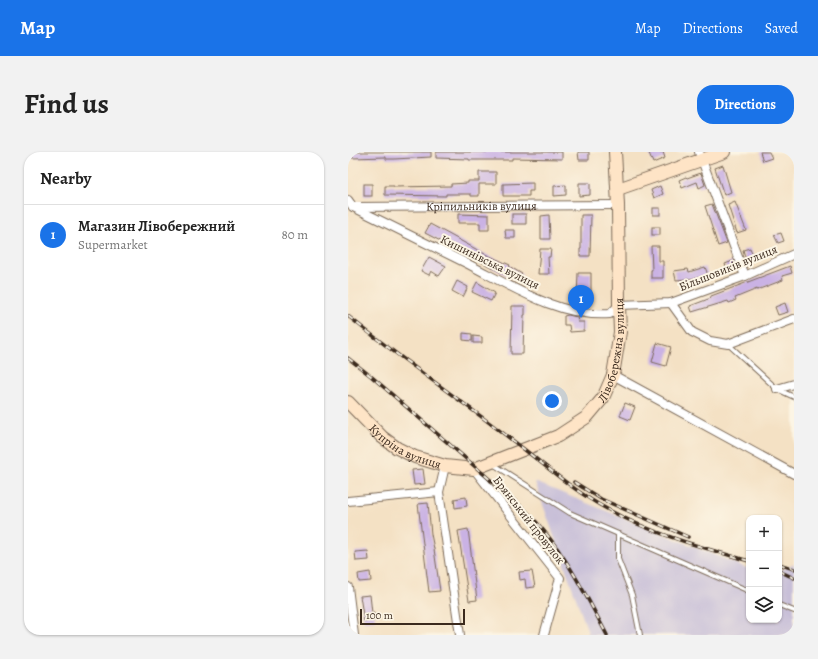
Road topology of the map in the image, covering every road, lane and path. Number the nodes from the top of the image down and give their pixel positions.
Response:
1 (615, 152) edge
2 (724, 152) edge
3 (701, 156) edge
4 (618, 189) junction
5 (351, 203) edge
6 (618, 205) junction
7 (794, 254) edge
8 (745, 276) junction
9 (671, 304) junction
10 (619, 305) junction
11 (794, 319) edge
12 (728, 344) junction
13 (613, 375) junction
14 (794, 384) edge
15 (777, 389) junction
16 (794, 397) edge
17 (348, 402) edge
18 (491, 463) junction
19 (445, 466) junction
20 (474, 469) junction
21 (794, 474) edge
22 (439, 492) junction
23 (348, 501) edge
24 (618, 534) junction
25 (348, 586) edge
26 (746, 590) edge
27 (782, 606) edge
28 (794, 611) edge
29 (354, 635) edge
30 (460, 635) edge
31 (544, 635) edge
32 (640, 635) edge

1 - 4 main road, Лівобережна вулиця
2 - 3 main road
3 - 4 main road
3 - 8 street
4 - 6 main road, Лівобережна вулиця
5 - 6 street, Кріпильників вулиця
5 - 10 street, Кишинівська вулиця
6 - 10 main road, Лівобережна вулиця
7 - 8 street, Більшовиків вулиця
8 - 9 street, Більшовиків вулиця
9 - 10 street, Більшовиків вулиця
9 - 12 street, Більшовиків вулиця
10 - 13 main road, Лівобережна вулиця
11 - 12 street
12 - 15 lane
13 - 18 main road, Лівобережна вулиця
13 - 21 street
14 - 15 street
15 - 16 lane
17 - 19 main road, Купріна вулиця
18 - 20 main road, Лівобережна вулиця
18 - 24 lane
19 - 20 main road, Купріна вулиця
19 - 22 street
20 - 31 street, Брянський провулок
22 - 23 street
22 - 30 street
24 - 26 lane
24 - 32 lane
25 - 29 street
27 - 28 lane

